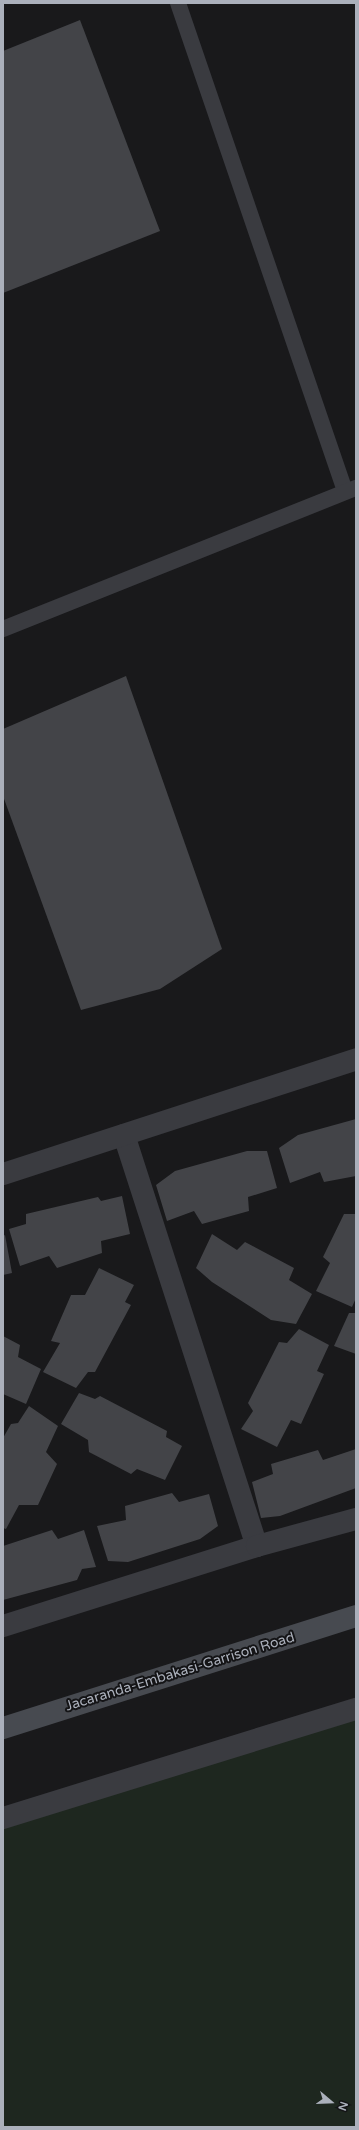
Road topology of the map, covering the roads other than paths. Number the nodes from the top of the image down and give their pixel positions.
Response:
1 (178, 3) edge
2 (350, 490) edge
3 (3, 629) edge
4 (356, 1059) edge
5 (124, 1135) junction
6 (3, 1174) edge
7 (356, 1519) edge
8 (257, 1546) junction
9 (356, 1616) edge
10 (3, 1626) edge
11 (356, 1709) edge
12 (3, 1728) edge
13 (3, 1818) edge

1 - 2 lane
2 - 3 lane
4 - 5 street
5 - 6 street
5 - 8 street
7 - 8 street
8 - 10 street
9 - 12 street, Jacaranda-Embakasi-Garrison Road
11 - 13 street

